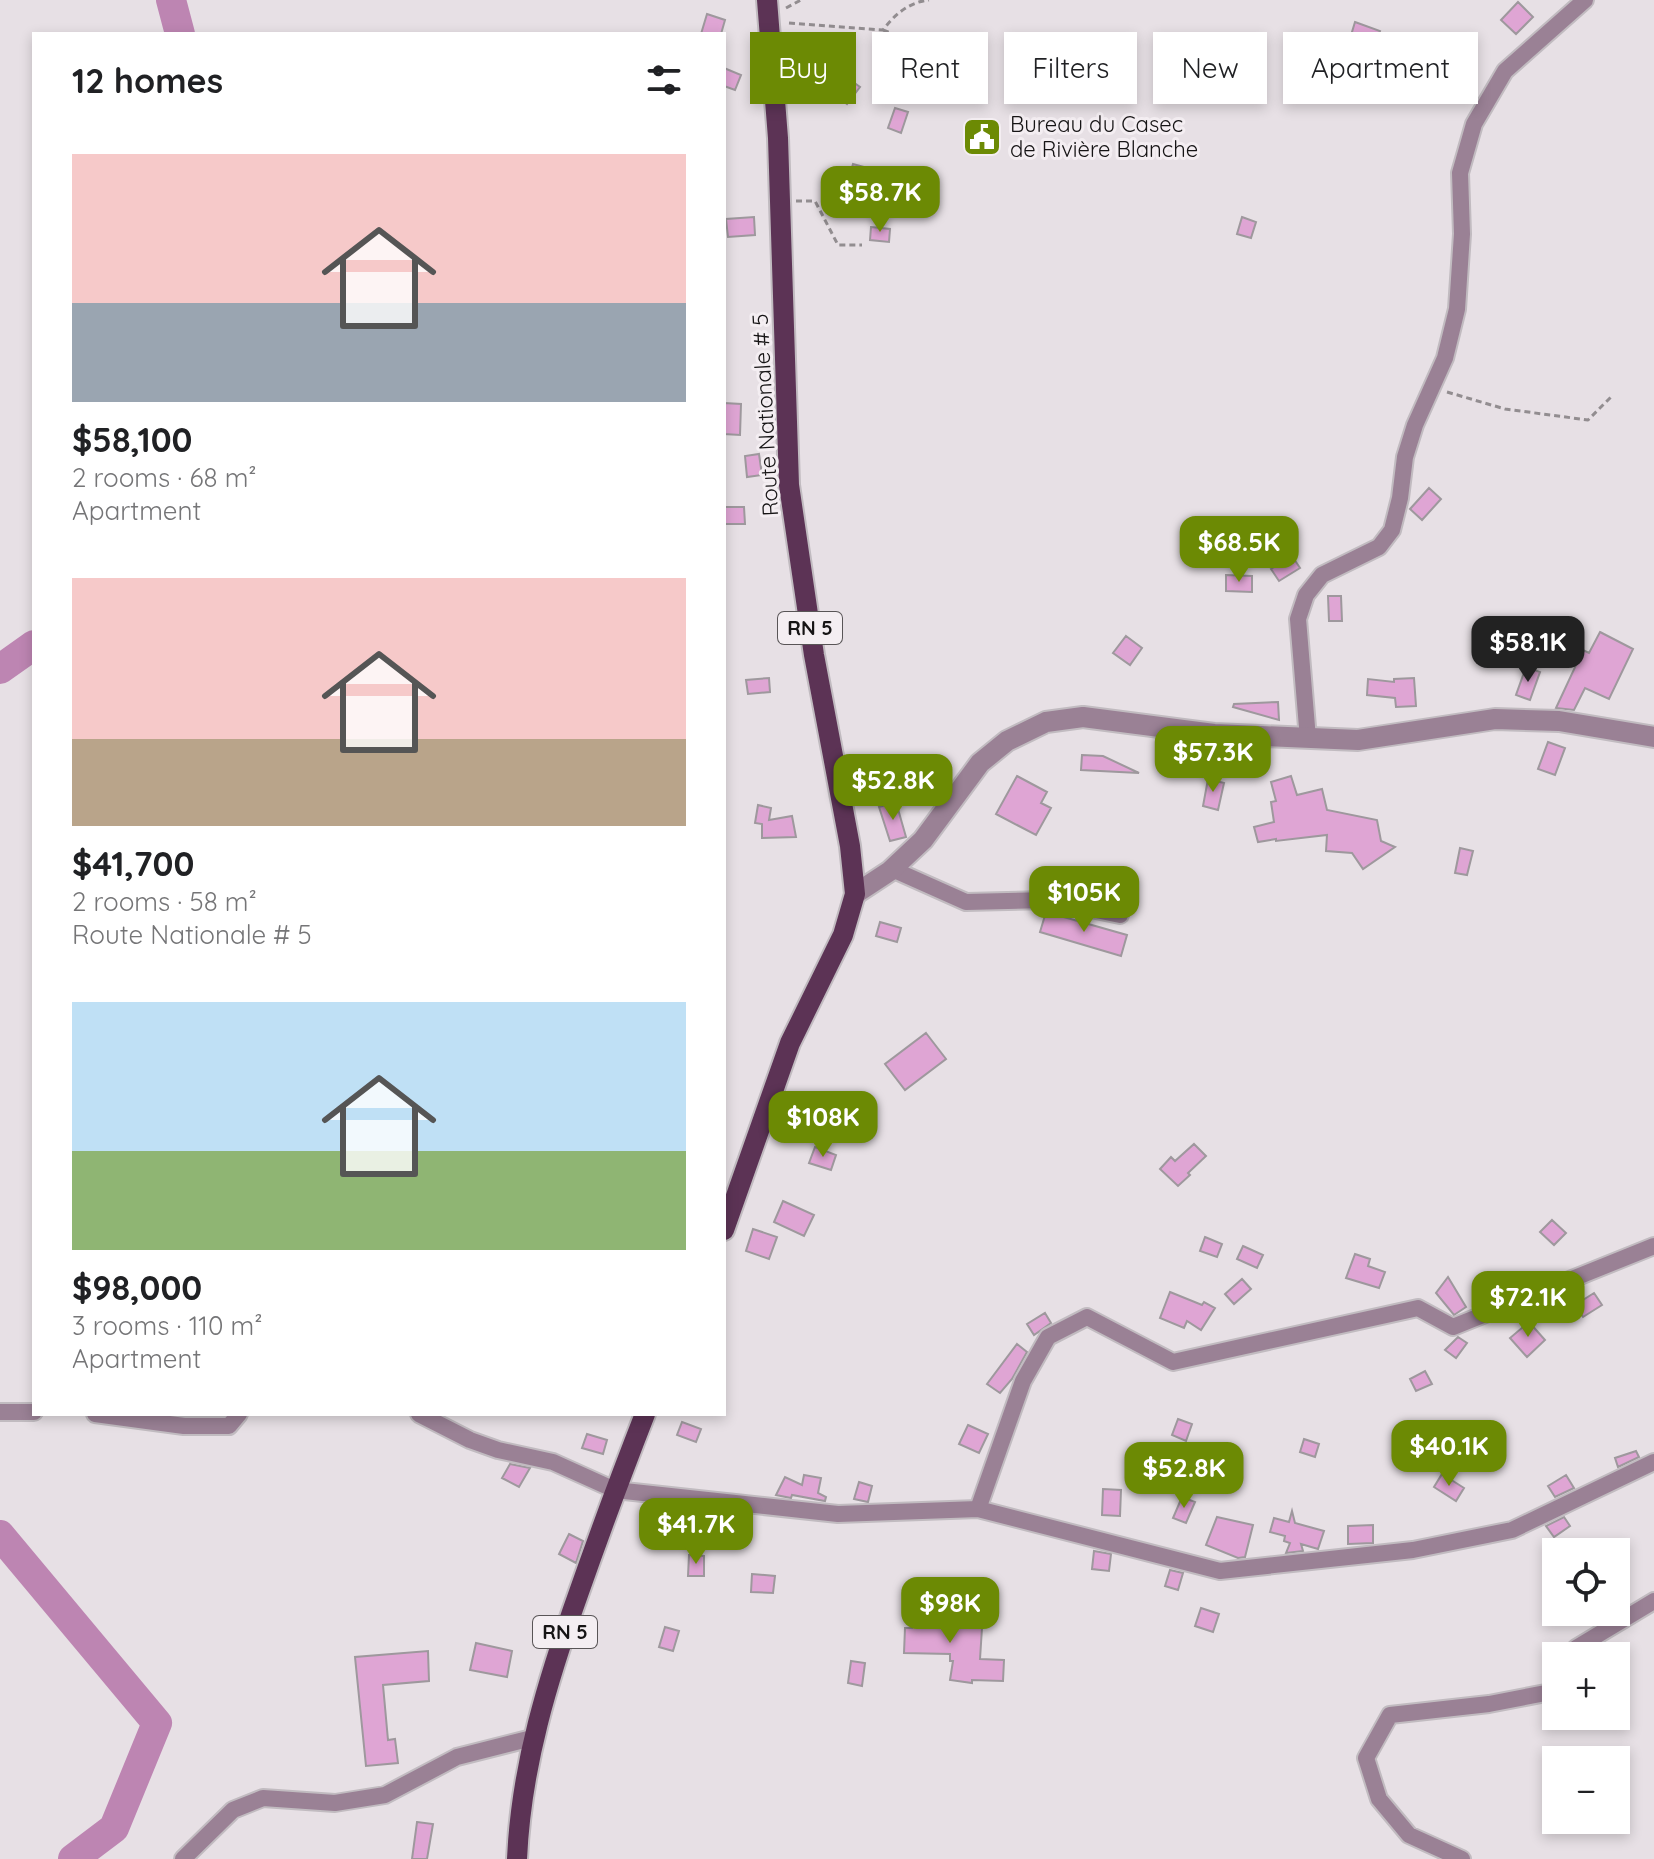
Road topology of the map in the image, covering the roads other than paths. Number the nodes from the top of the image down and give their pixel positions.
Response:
1 (767, 0) edge
2 (1585, 0) edge
3 (1654, 737) edge
4 (1308, 739) junction
5 (892, 869) junction
6 (855, 894) junction
7 (1120, 915) dead end
8 (726, 1224) edge
9 (1654, 1246) edge
10 (0, 1412) edge
11 (32, 1412) edge
12 (110, 1416) edge
13 (237, 1416) edge
14 (423, 1416) edge
15 (644, 1416) edge
16 (1654, 1462) edge
17 (615, 1490) junction
18 (978, 1509) junction
19 (1654, 1601) edge
20 (1586, 1642) edge
21 (1542, 1694) edge
22 (532, 1738) junction
23 (183, 1859) edge
24 (517, 1859) edge
25 (1462, 1859) edge

1 - 6 main road, Route Nationale # 5 / RN 5
2 - 4 street
3 - 4 street
4 - 5 street
5 - 6 street
5 - 7 street
6 - 8 main road, Route Nationale # 5 / RN 5
9 - 18 street
10 - 11 street
12 - 13 street
14 - 17 street
15 - 17 main road, RN 5
16 - 18 street
17 - 18 street
17 - 22 main road, RN 5
19 - 20 street
21 - 25 street
22 - 23 street
22 - 24 main road, RN 5

